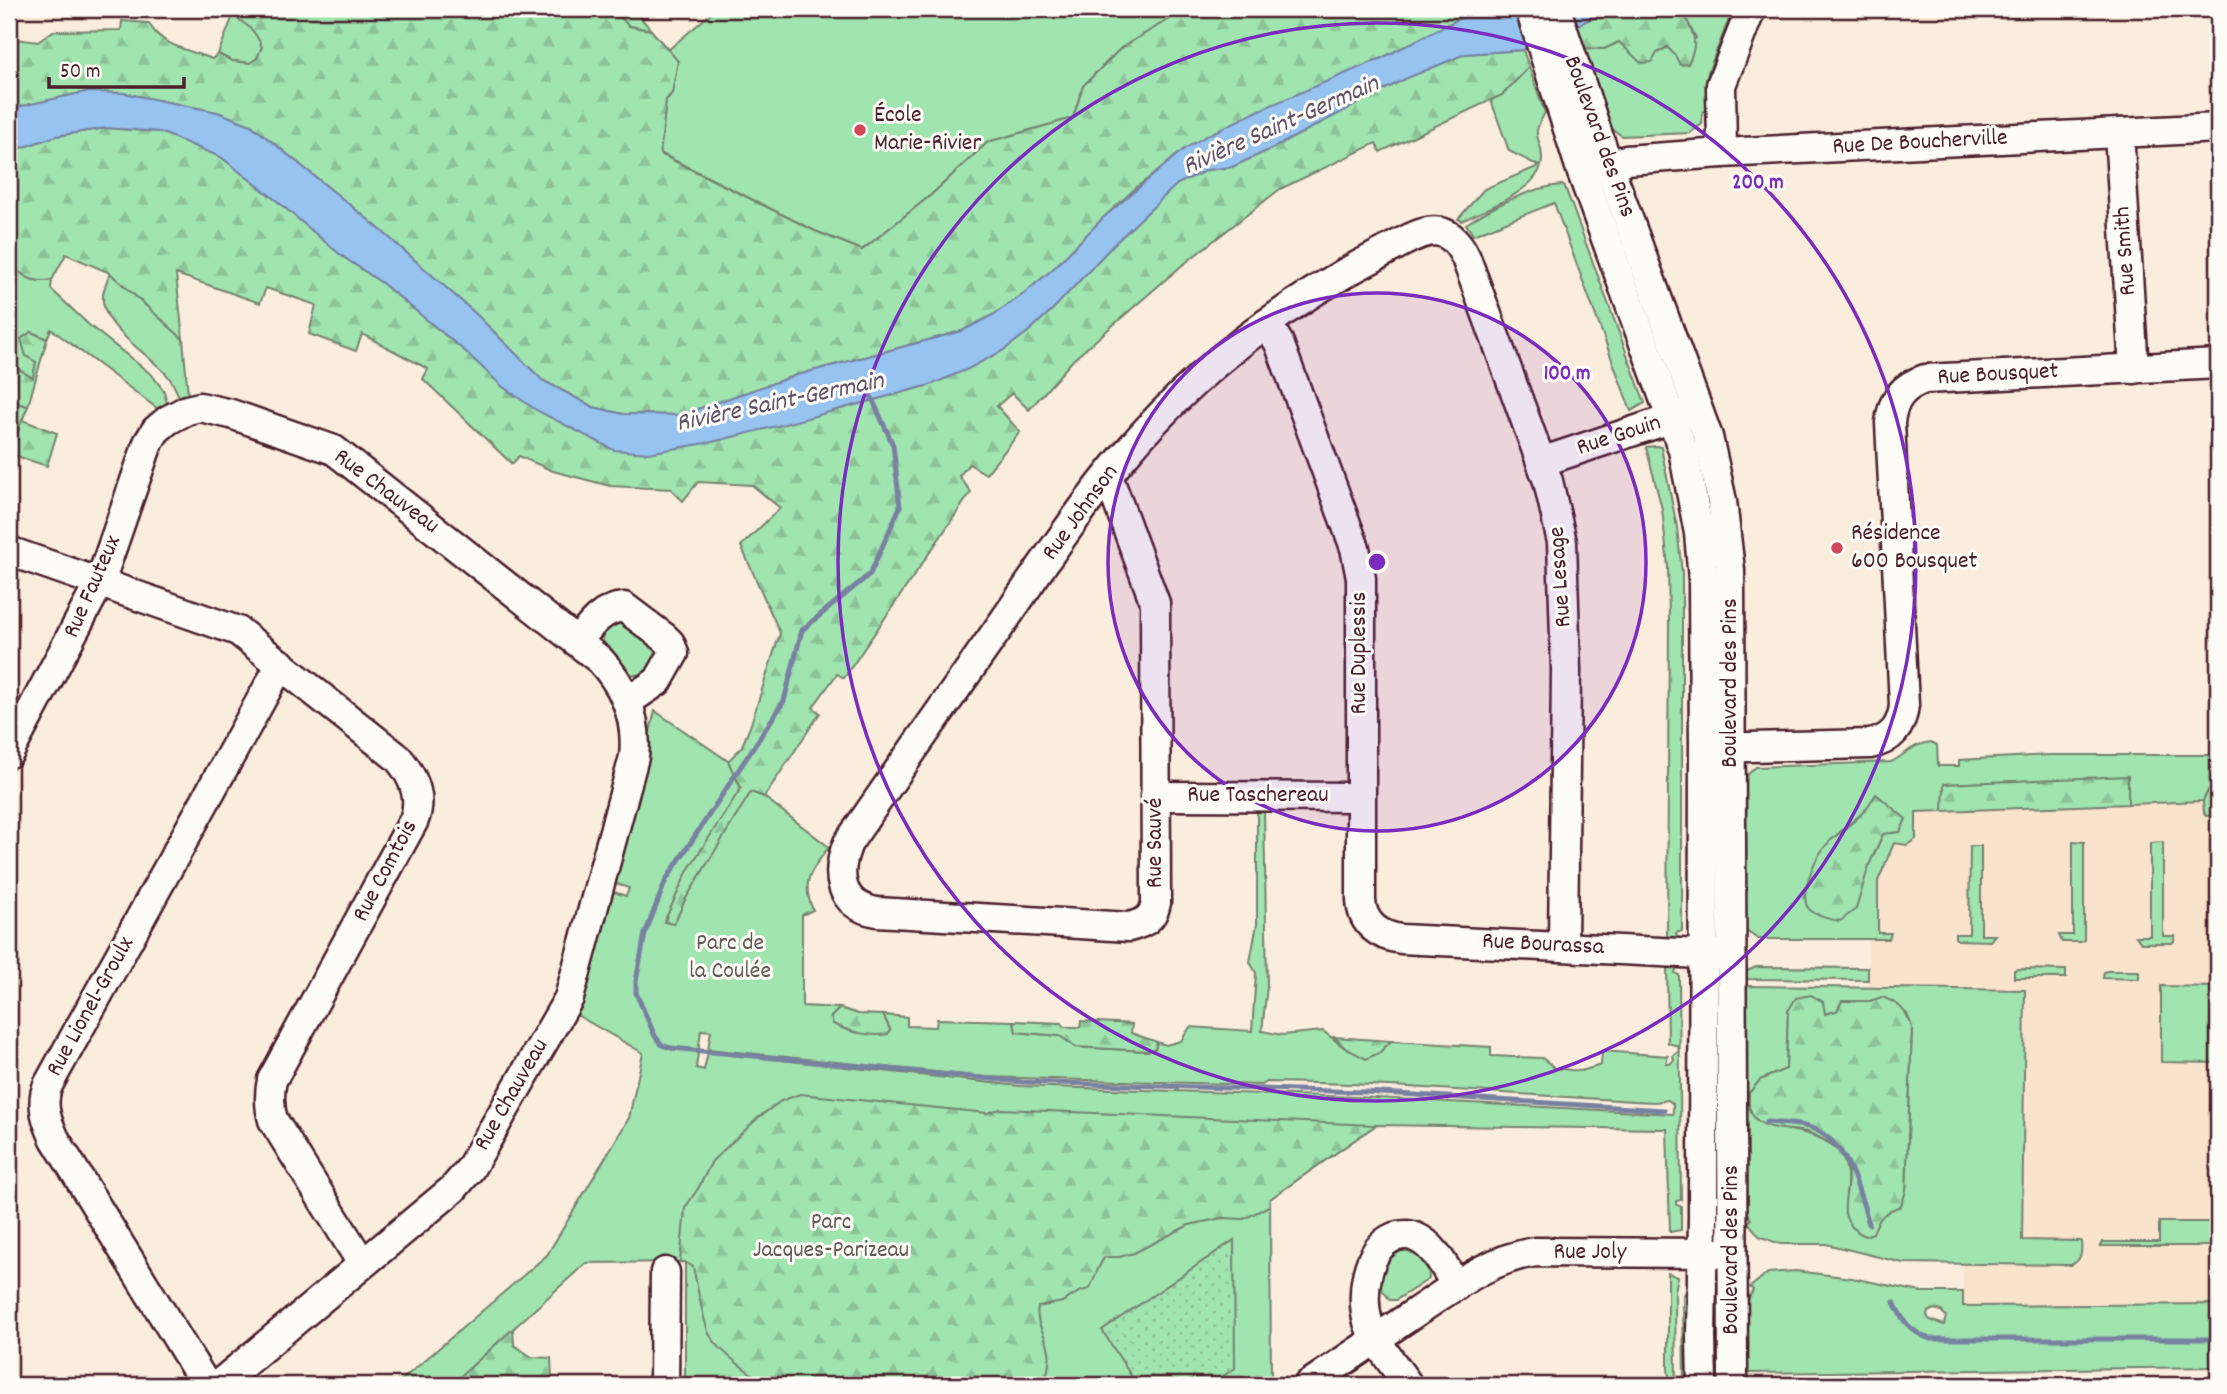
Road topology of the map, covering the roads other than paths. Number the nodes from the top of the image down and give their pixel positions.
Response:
1 (1530, 9) edge
2 (1751, 9) edge
3 (1553, 28) edge
4 (2218, 128) edge
5 (2119, 133) junction
6 (1722, 153) junction
7 (1595, 167) junction
8 (1446, 232) joint
9 (1267, 323) junction
10 (2218, 364) edge
11 (2134, 369) junction
12 (1685, 414) junction
13 (168, 420) joint
14 (1541, 462) junction
15 (1108, 476) junction
16 (9, 551) edge
17 (100, 582) junction
18 (578, 642) junction
19 (281, 664) junction
20 (627, 702) junction
21 (1718, 748) junction
22 (9, 752) edge
23 (1155, 796) junction
24 (1360, 797) junction
25 (855, 904) joint
26 (1364, 917) joint
27 (1563, 945) junction
28 (1716, 955) junction
29 (1702, 1253) junction
30 (1732, 1253) junction
31 (362, 1263) junction
32 (666, 1272) dead end
33 (1456, 1286) junction
34 (1377, 1338) junction
35 (206, 1385) edge
36 (218, 1385) edge
37 (664, 1385) edge
38 (1308, 1385) edge
39 (1408, 1385) edge
40 (1702, 1385) edge
41 (1733, 1385) edge

1 - 3 street, Boulevard des Pins
2 - 6 street
3 - 7 street, Boulevard des Pins
4 - 5 street, Rue De Boucherville
5 - 6 street, Rue De Boucherville
5 - 11 street, Rue Smith
6 - 7 street, Rue De Boucherville
7 - 12 street, Boulevard des Pins
8 - 9 street, Rue Johnson
8 - 14 street, Rue Lesage
9 - 15 street, Rue Johnson
9 - 24 street, Rue Duplessis
10 - 11 street, Rue Bousquet
11 - 21 street, Rue Bousquet
12 - 14 street, Rue Gouin
12 - 21 street, Boulevard des Pins
13 - 17 street, Rue Fauteux
13 - 18 street, Rue Chauveau
14 - 27 street, Rue Lesage
15 - 23 street, Rue Sauvé
15 - 25 street, Rue Johnson
16 - 17 street, Rue Comtois
17 - 19 street, Rue Comtois
17 - 22 street, Rue Fauteux
18 - 20 street, Rue Chauveau
18 - 20 street
19 - 31 street, Rue Comtois
19 - 35 street, Rue Lionel-Groulx
20 - 31 street, Rue Chauveau
21 - 28 street, Boulevard des Pins
23 - 24 street, Rue Taschereau
23 - 25 street, Rue Sauvé
24 - 26 street, Rue Duplessis
26 - 27 street, Rue Bourassa
27 - 28 street, Rue Bourassa
28 - 29 street, Boulevard des Pins
28 - 30 street, Boulevard des Pins
29 - 30 street, Rue Joly
29 - 33 street, Rue Joly
29 - 40 street, Boulevard des Pins
30 - 41 street, Boulevard des Pins
31 - 36 street, Rue Chauveau
32 - 37 street
33 - 34 street, Rue Joly
33 - 34 street
34 - 38 street, Rue Joly
34 - 39 street

